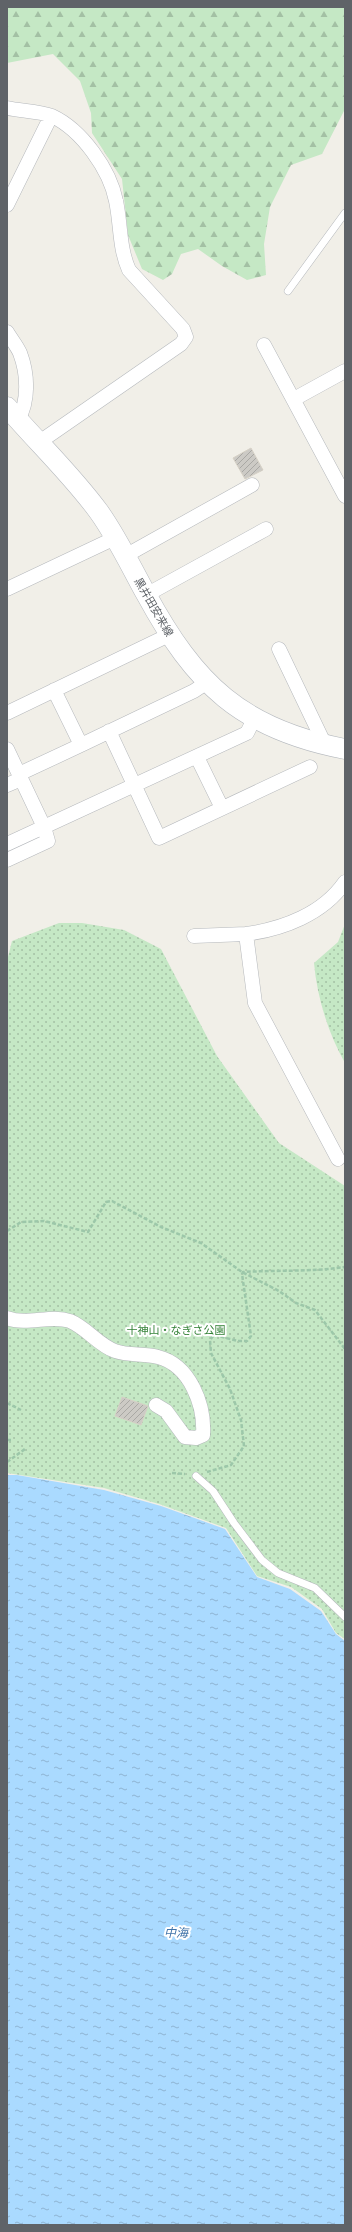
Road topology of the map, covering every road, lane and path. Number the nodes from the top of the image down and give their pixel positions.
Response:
1 (7, 108) edge
2 (51, 116) junction
3 (7, 205) edge
4 (345, 213) edge
5 (288, 291) dead end
6 (7, 332) edge
7 (264, 345) dead end
8 (345, 371) edge
9 (294, 399) junction
10 (12, 414) edge
11 (38, 443) junction
12 (252, 485) dead end
13 (345, 496) edge
14 (266, 529) dead end
15 (115, 538) junction
16 (125, 556) junction
17 (7, 589) edge
18 (146, 595) junction
19 (169, 636) junction
20 (279, 648) dead end
21 (206, 683) junction
22 (54, 690) junction
23 (7, 713) edge
24 (254, 719) junction
25 (109, 731) junction
26 (80, 745) junction
27 (325, 745) junction
28 (7, 749) edge
29 (345, 749) edge
30 (197, 757) junction
31 (310, 767) dead end
32 (20, 776) junction
33 (7, 785) edge
34 (133, 786) junction
35 (222, 808) junction
36 (44, 827) junction
37 (7, 844) edge
38 (7, 860) edge
39 (345, 882) edge
40 (246, 934) junction
41 (194, 936) dead end
42 (338, 1159) dead end
43 (7, 1231) edge
44 (345, 1267) edge
45 (243, 1272) junction
46 (7, 1318) edge
47 (345, 1349) edge
48 (7, 1403) edge
49 (156, 1405) dead end
50 (21, 1410) dead end
51 (7, 1440) edge
52 (11, 1440) dead end
53 (25, 1449) dead end
54 (7, 1462) edge
55 (231, 1465) dead end
56 (196, 1476) dead end
57 (345, 1617) edge

1 - 2 street
2 - 3 street
2 - 11 street
4 - 5 lane
6 - 10 street
7 - 9 street
8 - 9 street
9 - 13 street
10 - 11 main road, 黒井田安来線
11 - 15 main road, 黒井田安来線
12 - 16 street
14 - 18 street
15 - 16 main road, 黒井田安来線
15 - 17 street
16 - 18 main road, 黒井田安来線
18 - 19 main road, 黒井田安来線
19 - 21 main road, 黒井田安来線
19 - 22 street
20 - 27 street
21 - 24 main road, 黒井田安来線
21 - 25 street
22 - 23 street
22 - 26 street
24 - 27 main road, 黒井田安来線
24 - 30 street
25 - 26 street
25 - 34 street
26 - 32 street
27 - 29 main road, 黒井田安来線
28 - 32 street
30 - 34 street
30 - 35 street
31 - 35 street
32 - 33 street
32 - 36 street
34 - 35 street
34 - 36 street
36 - 37 street
36 - 38 street
39 - 40 street
40 - 41 street
40 - 42 street
43 - 45 path
44 - 45 path
45 - 47 path
45 - 55 path
46 - 49 street
48 - 50 path
51 - 52 path
53 - 54 path
56 - 57 lane

